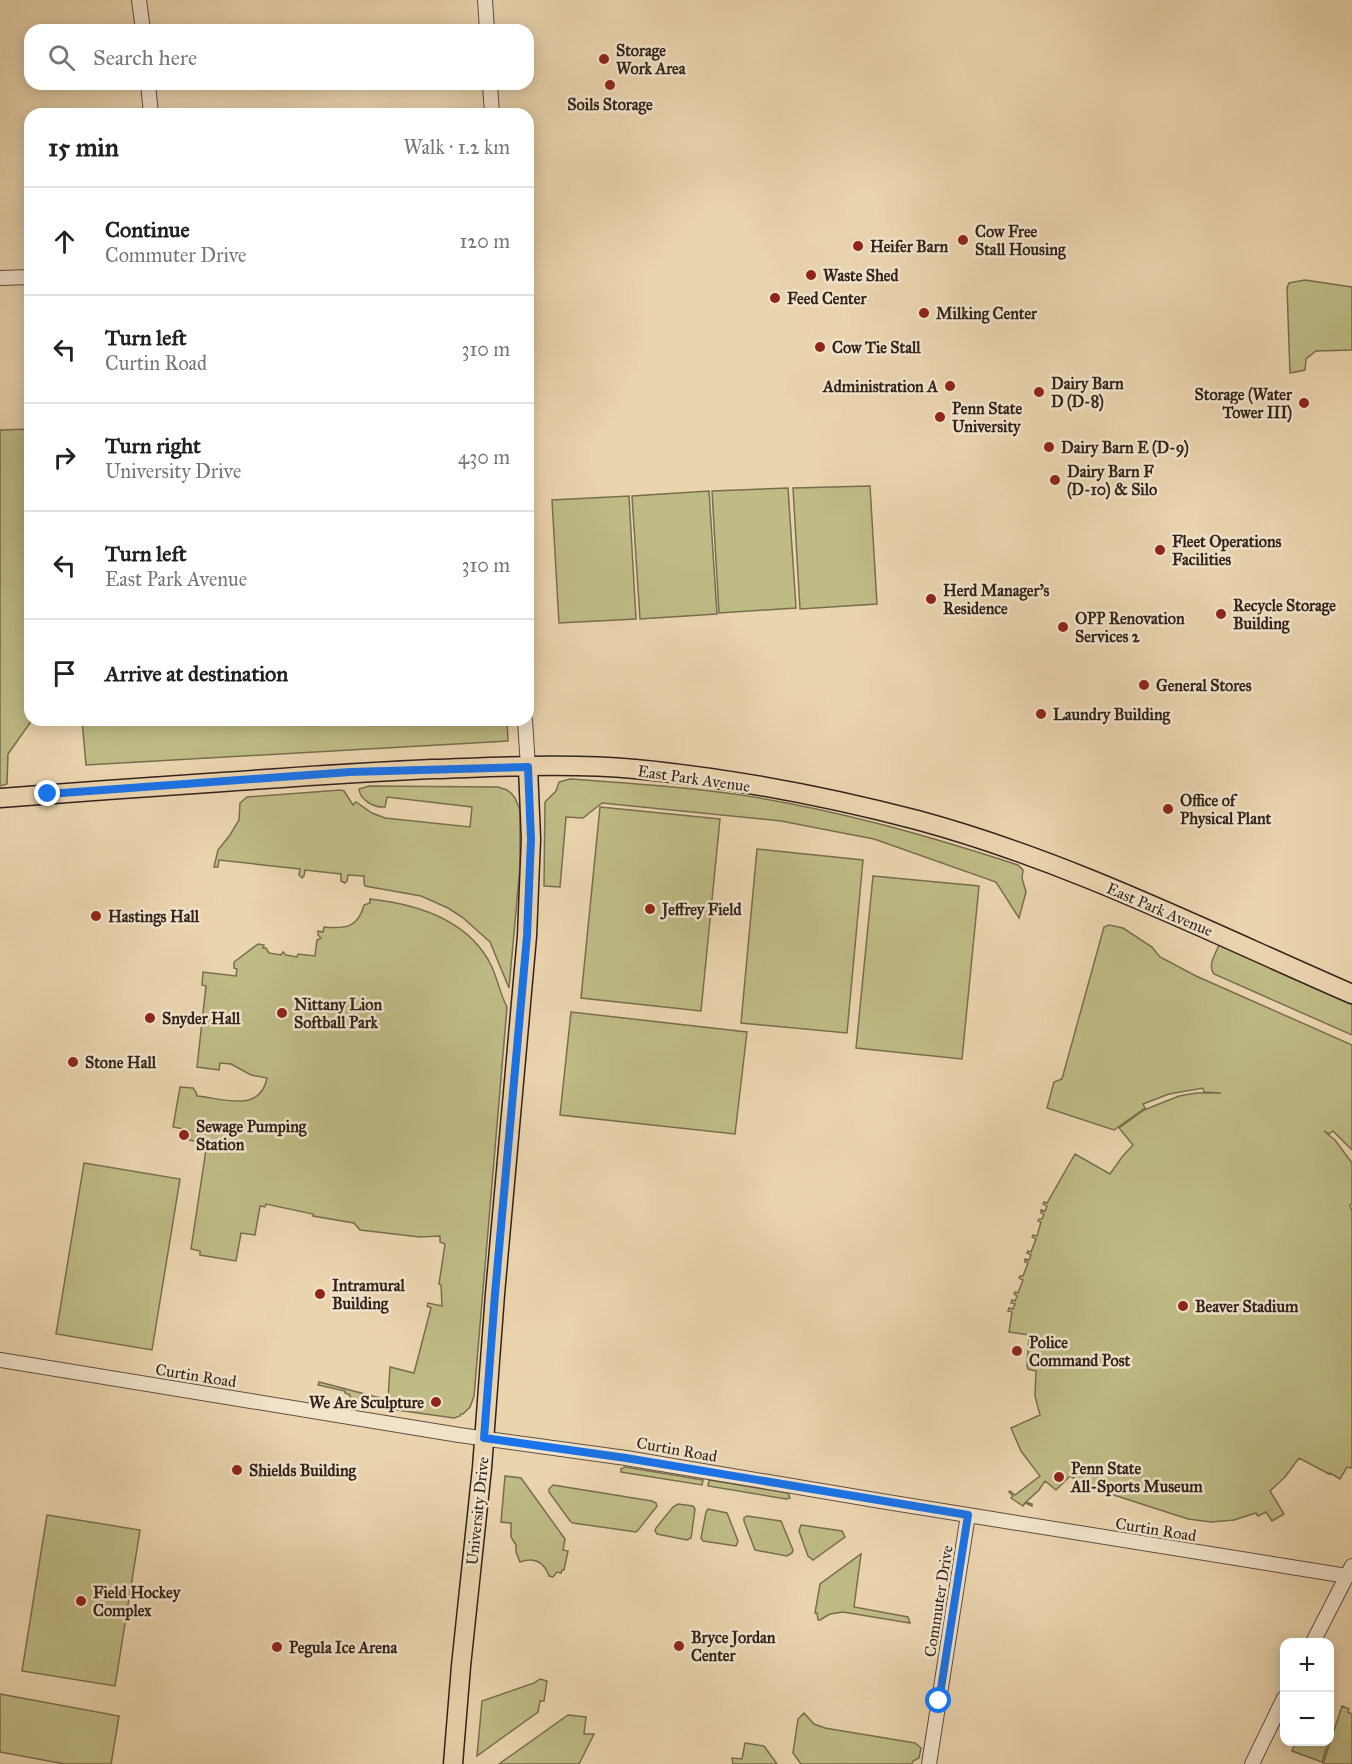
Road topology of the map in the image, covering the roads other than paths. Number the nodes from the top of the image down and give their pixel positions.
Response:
1 (139, 0) edge
2 (485, 0) edge
3 (141, 24) edge
4 (487, 24) edge
5 (149, 90) edge
6 (490, 90) edge
7 (150, 108) edge
8 (492, 108) edge
9 (24, 276) edge
10 (0, 278) edge
11 (525, 726) edge
12 (528, 767) junction
13 (0, 798) edge
14 (1352, 994) edge
15 (0, 1360) edge
16 (484, 1438) junction
17 (968, 1515) junction
18 (1350, 1571) edge
19 (1315, 1638) edge
20 (1280, 1706) edge
21 (453, 1764) edge
22 (929, 1764) edge
23 (1252, 1764) edge

1 - 3 street
2 - 4 street
5 - 7 street
6 - 8 street
9 - 10 street
11 - 12 street, University Drive
12 - 13 main road, East Park Avenue
12 - 14 main road, East Park Avenue
12 - 16 main road, University Drive
15 - 16 street, Curtin Road
16 - 17 street, Curtin Road
16 - 21 main road, University Drive
17 - 18 street, Curtin Road
17 - 22 street, Commuter Drive
18 - 19 street
20 - 23 street

